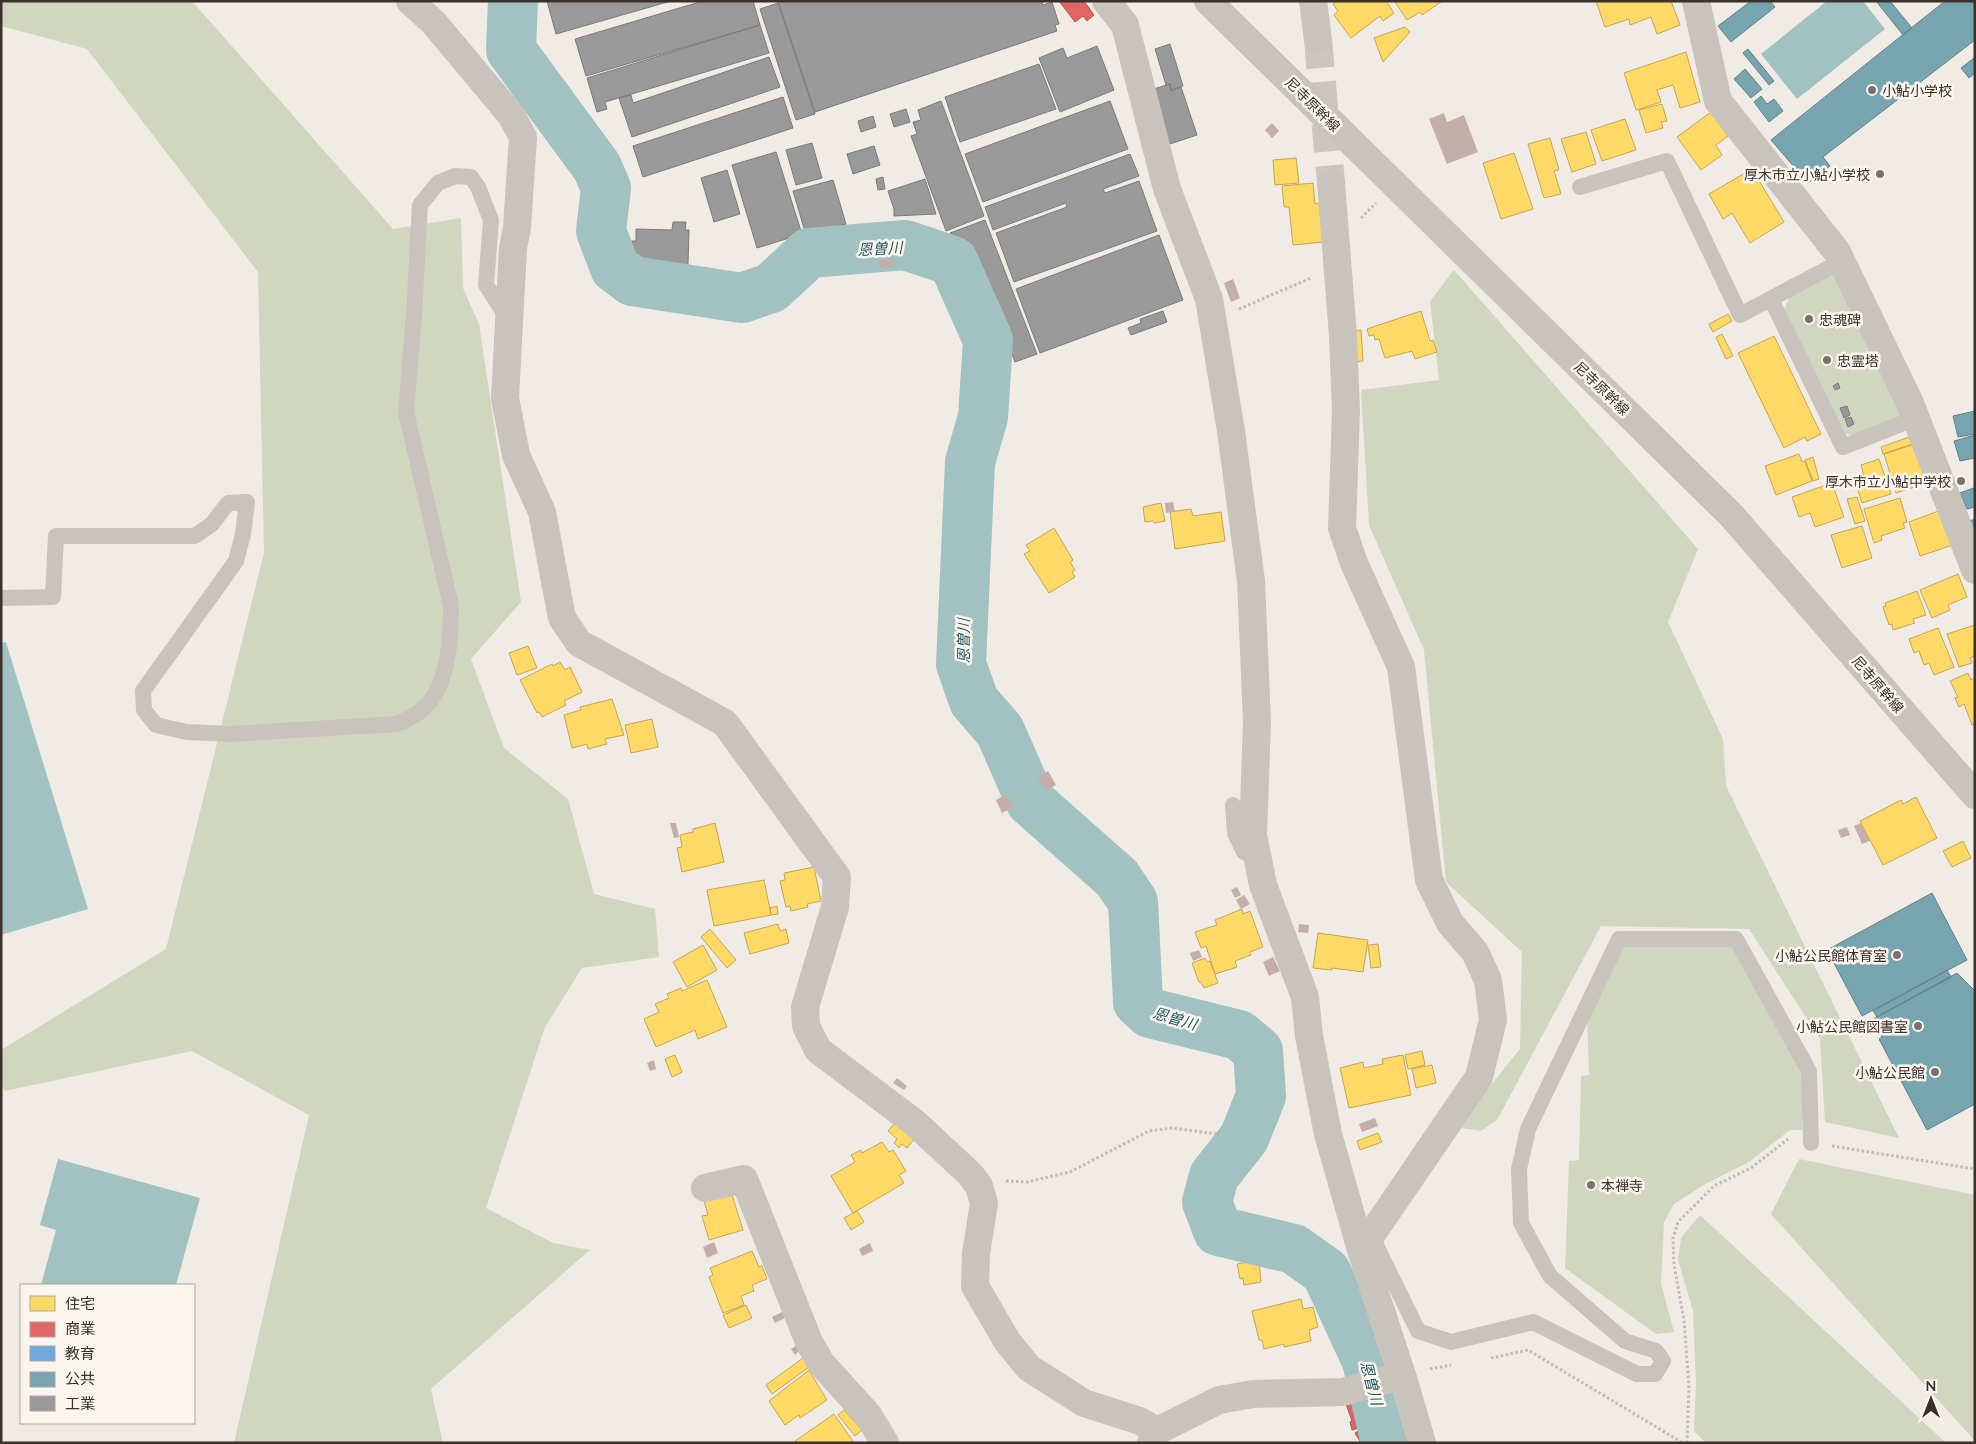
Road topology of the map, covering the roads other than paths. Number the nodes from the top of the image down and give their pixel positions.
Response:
1 (410, 1) edge
2 (1106, 1) edge
3 (1208, 1) edge
4 (1313, 1) edge
5 (1696, 1) edge
6 (1318, 40) tunnel mouth
7 (1331, 183) tunnel mouth
8 (1580, 187) dead end
9 (1840, 262) junction
10 (1771, 299) junction
11 (508, 319) junction
12 (1916, 418) junction
13 (1975, 570) edge
14 (1, 598) edge
15 (1975, 795) edge
16 (1233, 805) dead end
17 (1258, 858) junction
18 (1811, 1143) road end
19 (705, 1188) dead end
20 (1366, 1242) junction
21 (1395, 1377) junction
22 (1154, 1437) edge
23 (885, 1443) edge
24 (1422, 1443) edge

1 - 11 street
2 - 17 street
3 - 15 street, 尼寺原幹線
4 - 6 street
5 - 9 street
7 - 20 street
8 - 10 lane
9 - 10 lane
9 - 12 street
10 - 12 lane
11 - 14 lane
11 - 22 street
12 - 13 street
16 - 17 lane
17 - 20 street
18 - 20 lane
19 - 23 street
20 - 21 street
21 - 22 street
21 - 24 street

